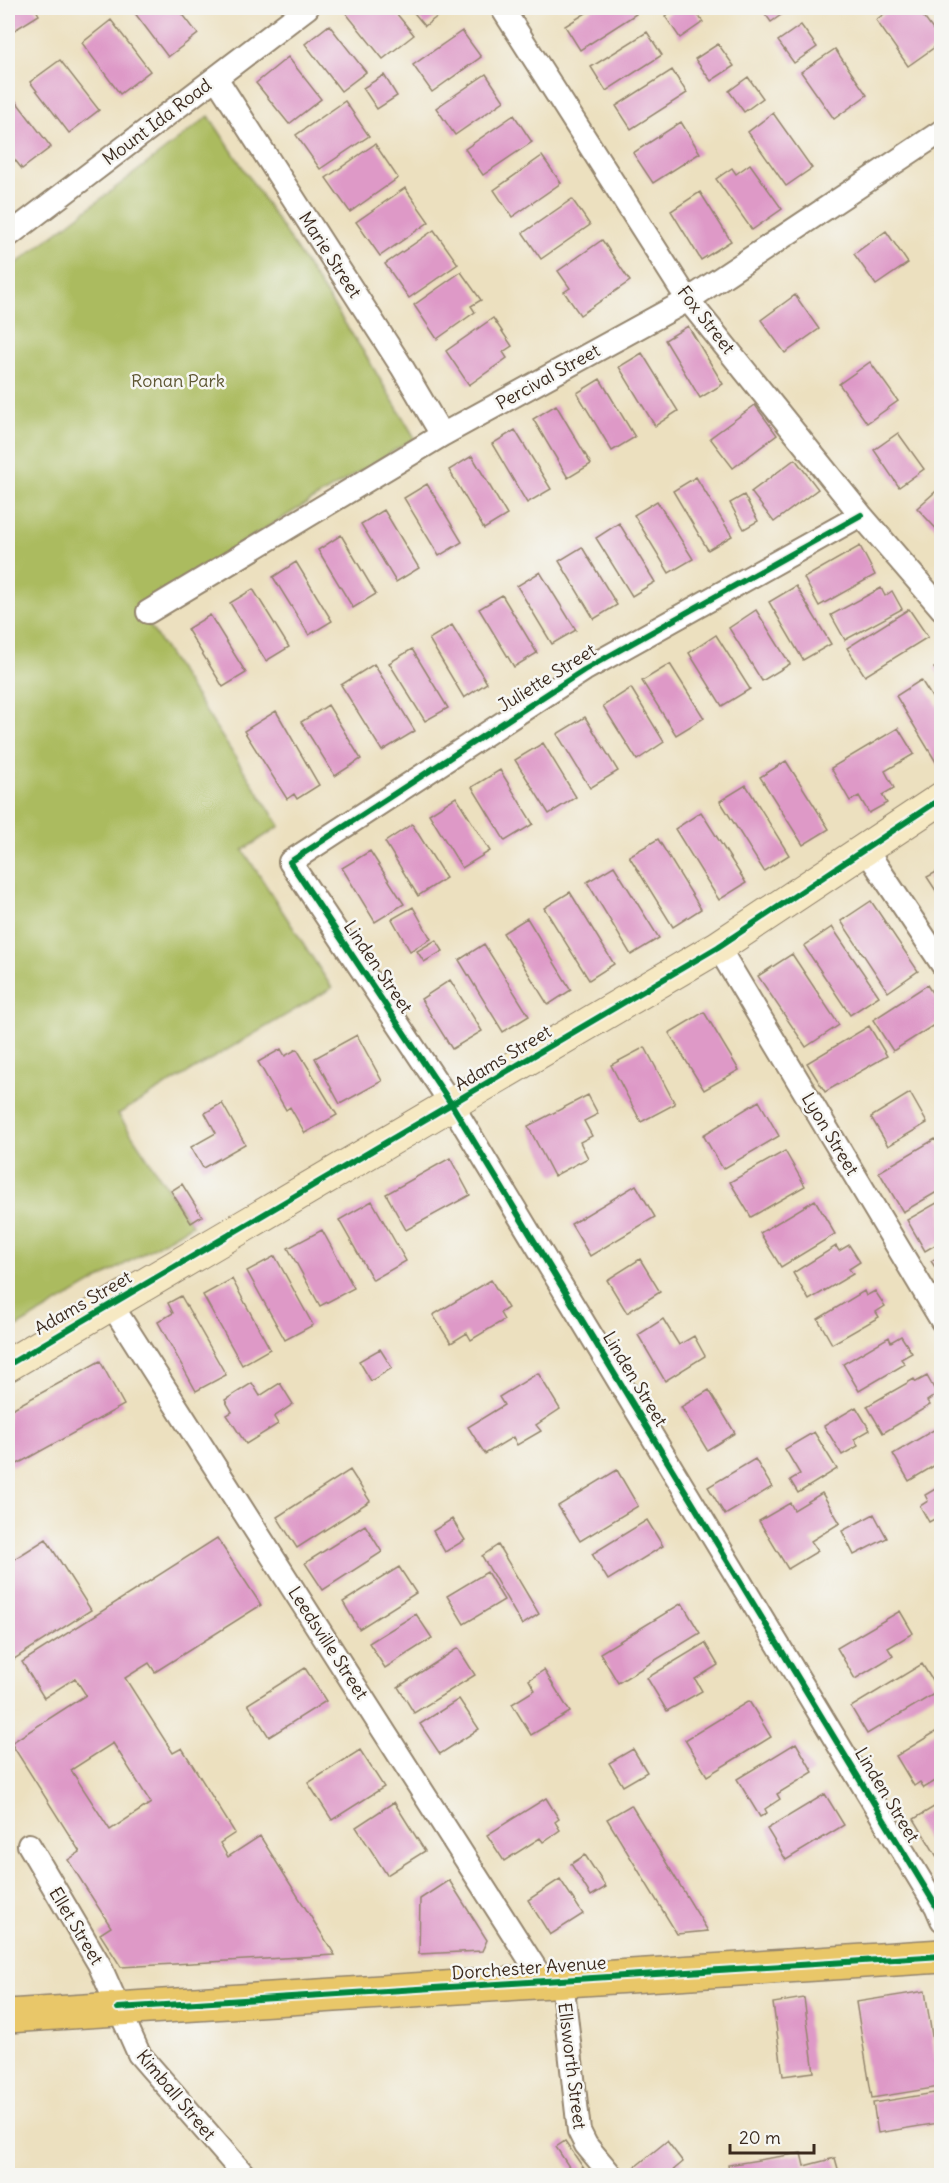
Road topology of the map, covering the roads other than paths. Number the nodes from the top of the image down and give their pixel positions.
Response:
1 (307, 8) edge
2 (502, 8) edge
3 (216, 78) junction
4 (942, 131) edge
5 (8, 236) edge
6 (688, 300) junction
7 (442, 435) junction
8 (861, 515) junction
9 (942, 609) edge
10 (148, 612) dead end
11 (942, 798) edge
12 (866, 850) junction
13 (290, 862) joint
14 (718, 947) junction
15 (942, 964) edge
16 (452, 1105) junction
17 (111, 1304) junction
18 (942, 1321) edge
19 (8, 1365) edge
20 (29, 1845) dead end
21 (942, 1920) edge
22 (942, 1956) edge
23 (553, 1981) junction
24 (118, 2008) junction
25 (8, 2016) edge
26 (245, 2175) edge
27 (612, 2175) edge

1 - 3 street, Mount Ida Road
2 - 6 street, Fox Street
3 - 5 street, Mount Ida Road
3 - 7 street, Marie Street
4 - 6 street, Percival Street
6 - 7 street, Percival Street
6 - 8 street, Fox Street
7 - 10 street, Percival Street
8 - 9 street, Fox Street
8 - 13 street, Juliette Street
11 - 12 main road, Adams Street
12 - 14 main road, Adams Street
12 - 15 street
13 - 16 street, Linden Street
14 - 16 main road, Adams Street
14 - 18 street, Lyon Street
16 - 17 main road, Adams Street
16 - 21 street, Linden Street
17 - 19 main road, Adams Street
17 - 23 street, Leedsville Street
20 - 24 street, Ellet Street
22 - 23 main road, Dorchester Avenue
23 - 24 main road, Dorchester Avenue
23 - 27 street, Ellsworth Street
24 - 25 main road, Dorchester Avenue
24 - 26 street, Kimball Street

